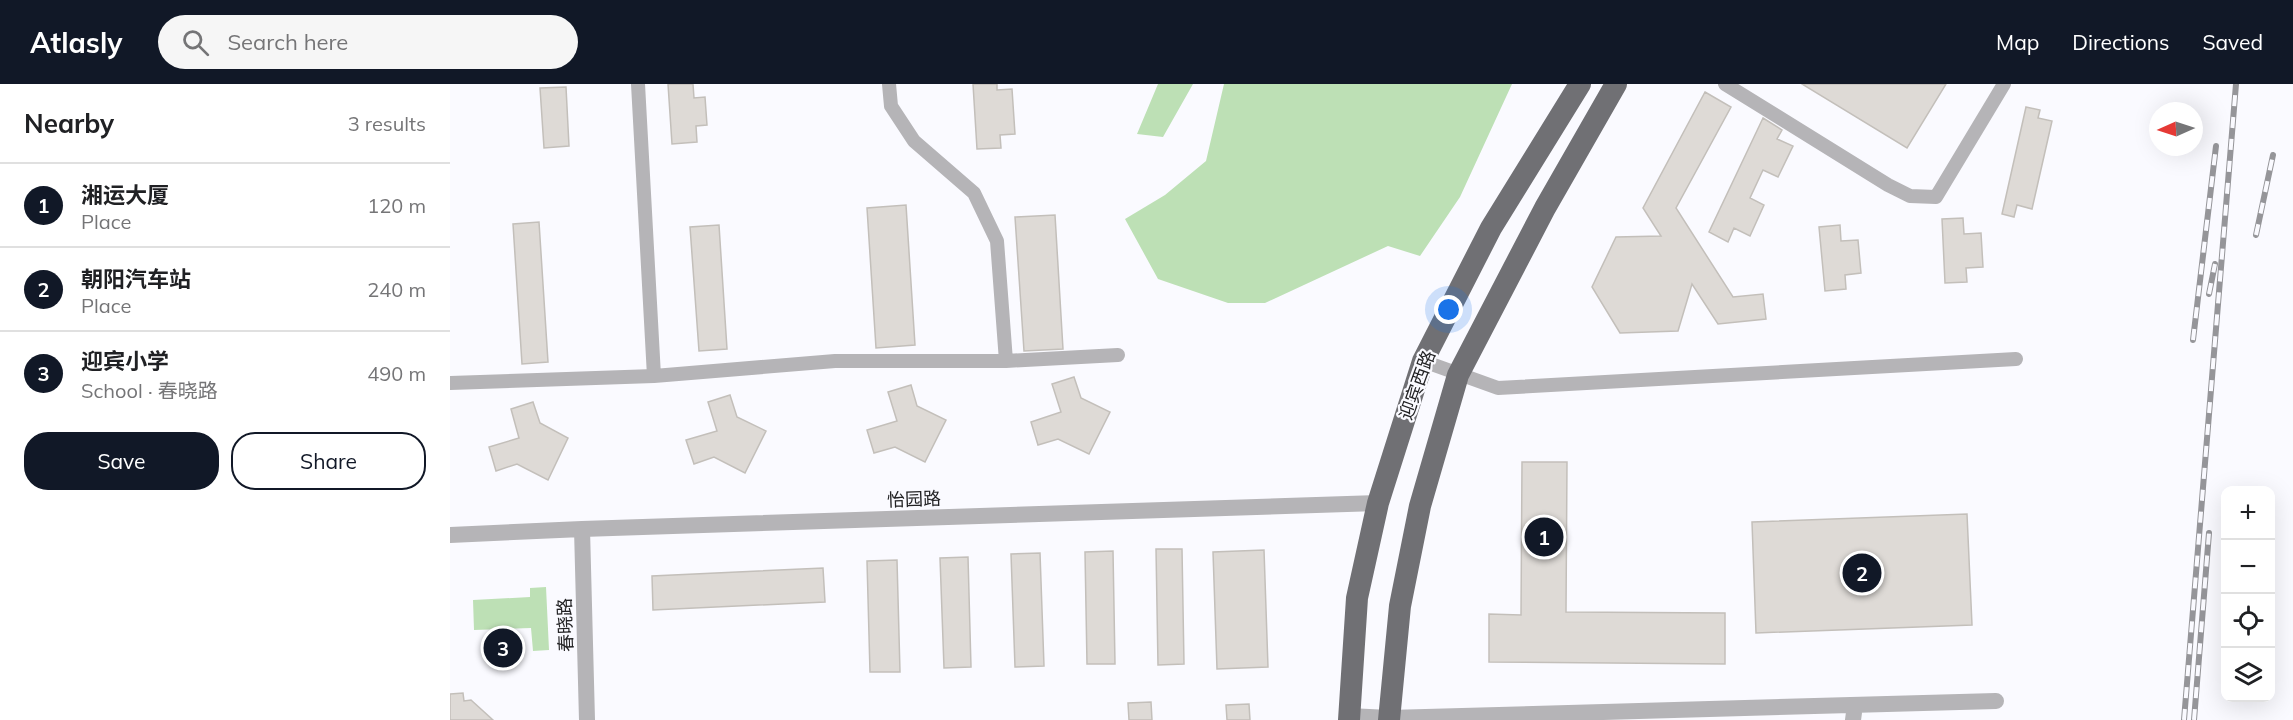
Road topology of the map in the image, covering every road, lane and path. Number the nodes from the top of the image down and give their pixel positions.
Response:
1 (638, 84) edge
2 (889, 84) edge
3 (1580, 84) edge
4 (1616, 84) edge
5 (1725, 84) edge
6 (2004, 84) edge
7 (1118, 355) dead end
8 (2016, 359) dead end
9 (1006, 361) junction
10 (1423, 361) junction
11 (1458, 375) junction
12 (654, 376) junction
13 (450, 383) edge
14 (1378, 503) junction
15 (582, 529) junction
16 (450, 536) edge
17 (1996, 701) dead end
18 (1854, 712) edge
19 (1561, 717) edge
20 (1349, 718) edge
21 (1389, 719) edge
22 (587, 720) edge

1 - 12 street
2 - 9 street
3 - 10 highway, 迎宾西路
4 - 11 highway, 迎宾西路
5 - 6 street
7 - 9 street
8 - 11 street
9 - 12 street
10 - 11 street
10 - 14 highway, 迎宾西路
11 - 21 highway, 迎宾西路
12 - 13 street
14 - 15 street, 怡园路
14 - 20 highway, 迎宾西路
15 - 16 street, 怡园路
15 - 22 street, 春晓路
17 - 18 street
18 - 19 street
19 - 21 street
20 - 21 street

